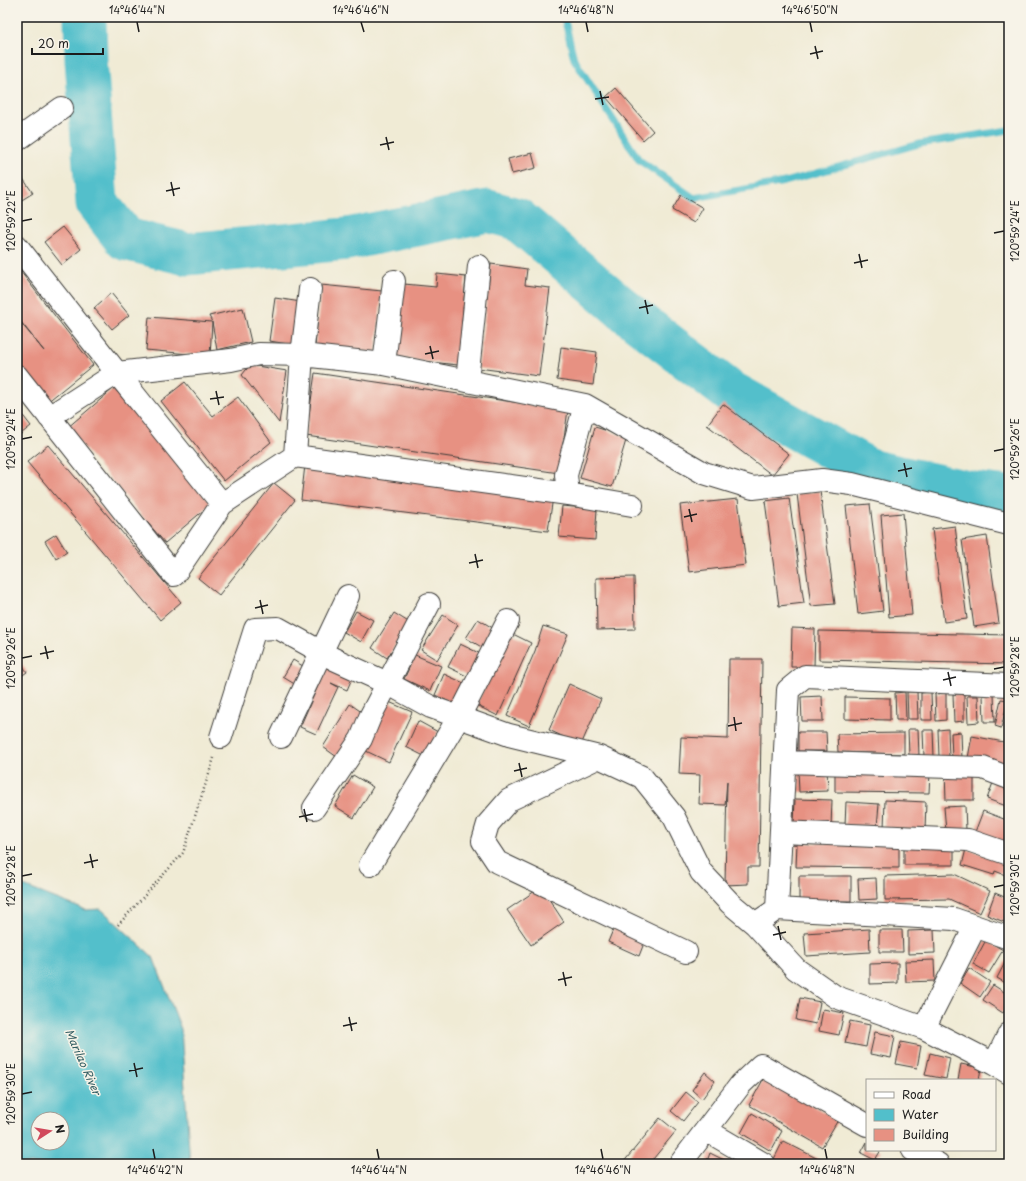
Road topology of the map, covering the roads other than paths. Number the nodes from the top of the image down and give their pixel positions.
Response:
1 (62, 108) dead end
2 (17, 140) edge
3 (17, 246) edge
4 (479, 266) dead end
5 (394, 282) dead end
6 (310, 289) dead end
7 (302, 355) junction
8 (384, 364) junction
9 (117, 373) junction
10 (17, 376) edge
11 (467, 382) junction
12 (585, 405) junction
13 (49, 416) junction
14 (295, 456) junction
15 (568, 494) junction
16 (222, 504) junction
17 (632, 505) dead end
18 (1009, 524) edge
19 (348, 596) dead end
20 (429, 604) dead end
21 (508, 621) dead end
22 (322, 652) junction
23 (387, 683) junction
24 (1009, 686) edge
25 (459, 717) junction
26 (221, 737) road end
27 (281, 737) dead end
28 (599, 757) junction
29 (785, 762) junction
30 (1009, 778) edge
31 (314, 808) dead end
32 (781, 832) junction
33 (1009, 854) edge
34 (370, 866) dead end
35 (777, 909) junction
36 (755, 924) junction
37 (975, 928) junction
38 (1009, 938) edge
39 (686, 952) dead end
40 (924, 1028) junction
41 (1009, 1034) edge
42 (1002, 1068) edge
43 (866, 1123) edge
44 (706, 1130) junction
45 (914, 1151) edge
46 (680, 1164) edge
47 (764, 1164) edge
48 (938, 1164) edge

1 - 2 street
3 - 9 street
4 - 11 street
5 - 8 street
6 - 7 street
7 - 8 street
7 - 9 street
7 - 14 street
8 - 11 street
9 - 13 street
9 - 16 street
10 - 13 street
11 - 12 street
12 - 15 street
12 - 18 street
13 - 16 street
14 - 15 street
14 - 16 street
15 - 17 street
19 - 22 street
20 - 23 street
21 - 25 street
22 - 23 street
22 - 26 street
22 - 27 street
23 - 25 street
23 - 31 street
24 - 29 street
25 - 28 street
25 - 34 street
28 - 36 street
28 - 39 street
29 - 30 street
29 - 32 street
32 - 33 street
32 - 35 street
35 - 36 street
35 - 37 street
36 - 40 street
37 - 38 street
37 - 40 street
40 - 42 street
41 - 42 street
43 - 44 street
44 - 46 street
44 - 47 street
45 - 48 street

